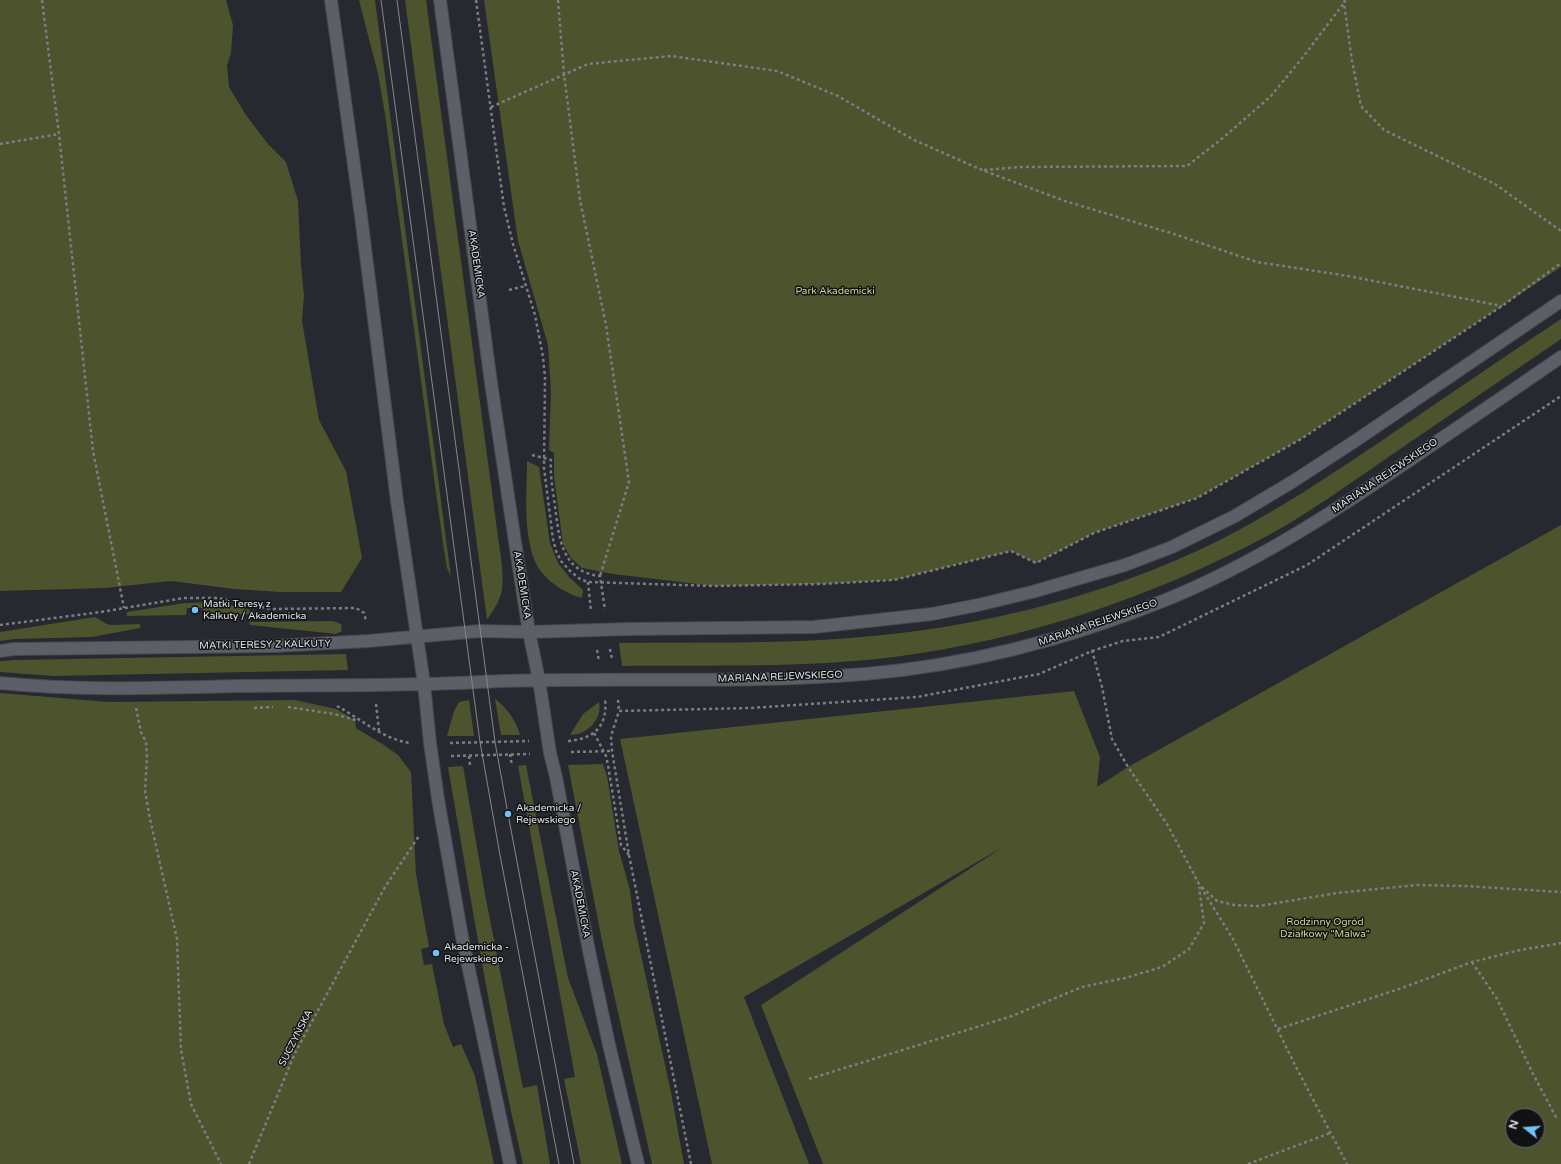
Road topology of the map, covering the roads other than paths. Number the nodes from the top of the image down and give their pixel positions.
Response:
1 (331, 0) edge
2 (440, 0) edge
3 (1561, 301) edge
4 (1561, 357) edge
5 (530, 632) junction
6 (417, 638) junction
7 (0, 651) edge
8 (539, 680) junction
9 (0, 683) edge
10 (424, 684) junction
11 (510, 1164) edge
12 (638, 1164) edge

1 - 6 street
2 - 5 street, AKADEMICKA
3 - 5 street
4 - 8 street, MARIANA REJEWSKIEGO
5 - 6 street, MATKI TERESY Z KALKUTY
5 - 8 street, AKADEMICKA
6 - 7 street, MATKI TERESY Z KALKUTY
6 - 10 street
8 - 10 street, MARIANA REJEWSKIEGO
8 - 12 street, AKADEMICKA
9 - 10 street
10 - 11 street

